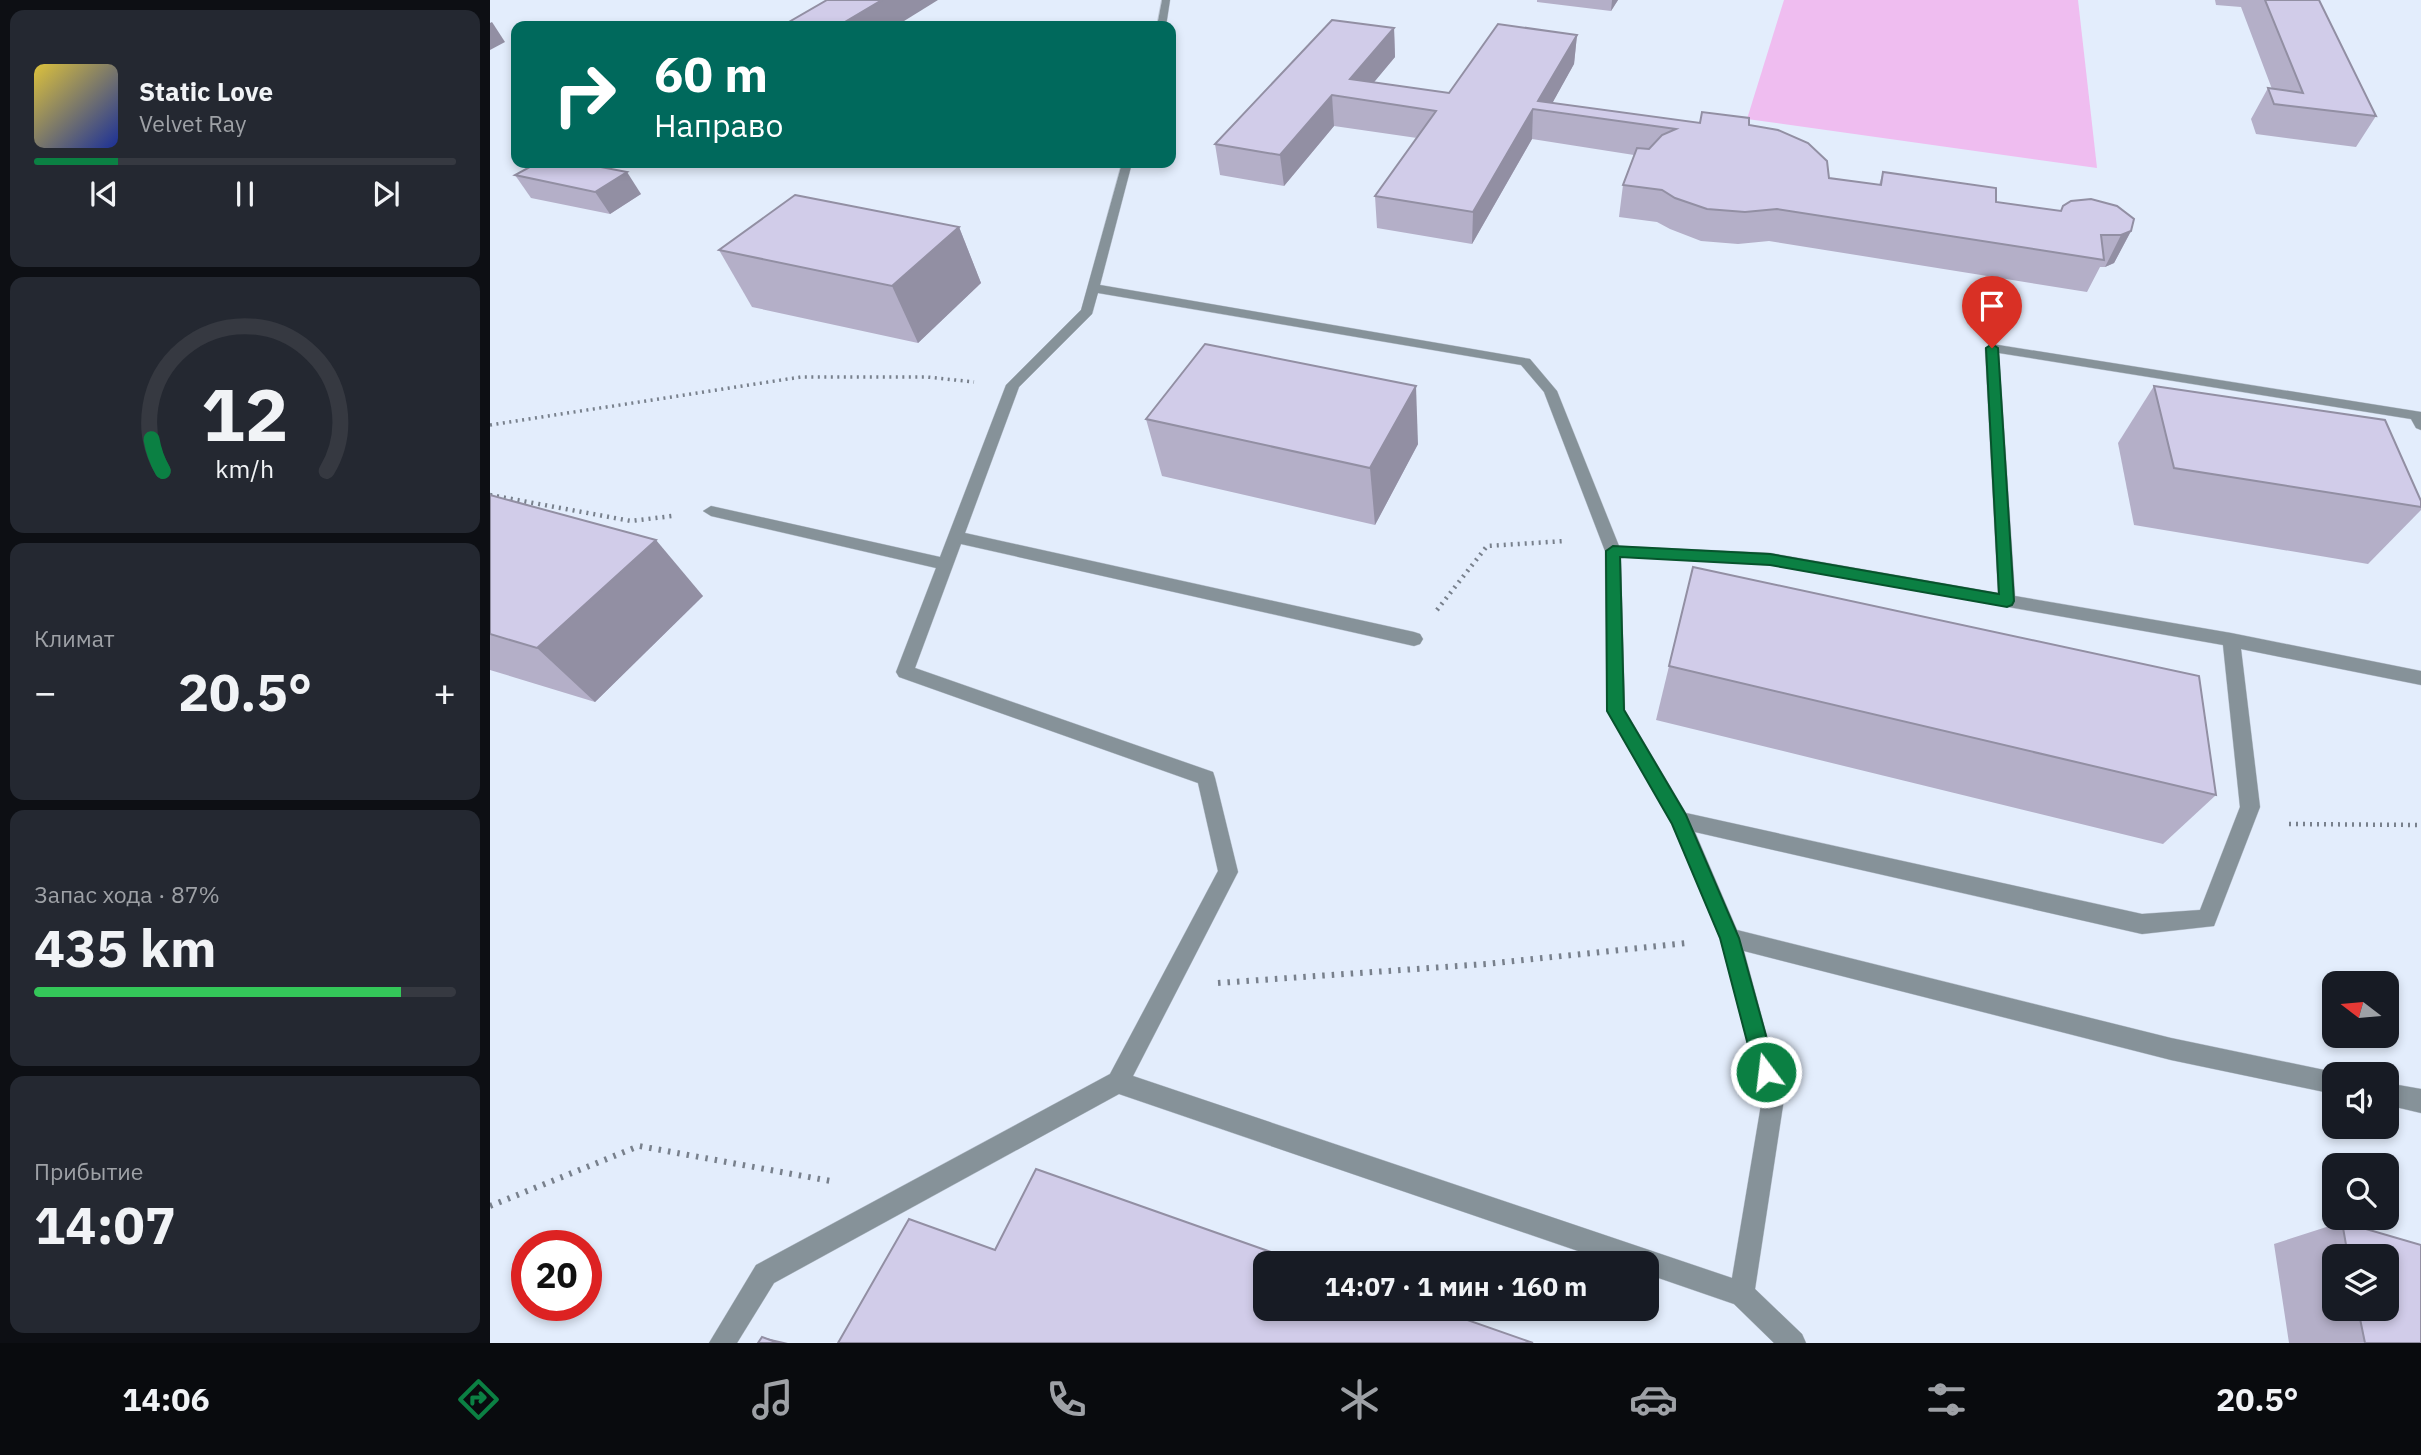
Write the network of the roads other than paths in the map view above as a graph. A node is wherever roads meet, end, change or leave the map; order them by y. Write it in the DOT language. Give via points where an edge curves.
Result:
graph roads {
  1 [pos="1166,0"];
  2 [pos="1162,21"];
  3 [pos="1126,168"];
  4 [pos="1094,288"];
  5 [pos="2421,425"];
  6 [pos="711,511"];
  7 [pos="956,537"];
  8 [pos="1610,545"];
  9 [pos="946,564"];
  10 [pos="2007,601"];
  11 [pos="1414,639"];
  12 [pos="2231,640"];
  13 [pos="2421,678"];
  14 [pos="1680,820"];
  15 [pos="1730,938"];
  16 [pos="2322,1080"];
  17 [pos="1118,1082"];
  18 [pos="2399,1096"];
  19 [pos="2421,1101"];
  20 [pos="1742,1294"];
  21 [pos="722,1343"];
  22 [pos="1793,1343"];
  1 -- 2 [label="lane"];
  3 -- 4 [label="lane"];
  4 -- 7 [label="lane" via="1087,311 1013,385"];
  4 -- 8 [label="lane" via="1525,362 1550,391"];
  5 -- 10 [label="lane" via="2417,415 1992,348"];
  6 -- 9 [label="lane"];
  7 -- 9 [label="lane"];
  7 -- 11 [label="lane"];
  8 -- 10 [label="lane" via="1770,559"];
  8 -- 14 [label="lane" via="1616,711"];
  9 -- 17 [label="lane" via="905,672 1206,778 1228,872"];
  10 -- 12 [label="lane"];
  12 -- 13 [label="lane"];
  12 -- 14 [label="lane" via="2249,807 2207,919 2142,924"];
  14 -- 15 [label="lane"];
  15 -- 16 [label="lane" via="2171,1049"];
  15 -- 20 [label="lane" via="1773,1099"];
  17 -- 20 [label="lane"];
  17 -- 21 [label="lane" via="765,1274"];
  18 -- 19 [label="lane"];
  20 -- 22 [label="lane"];
}
